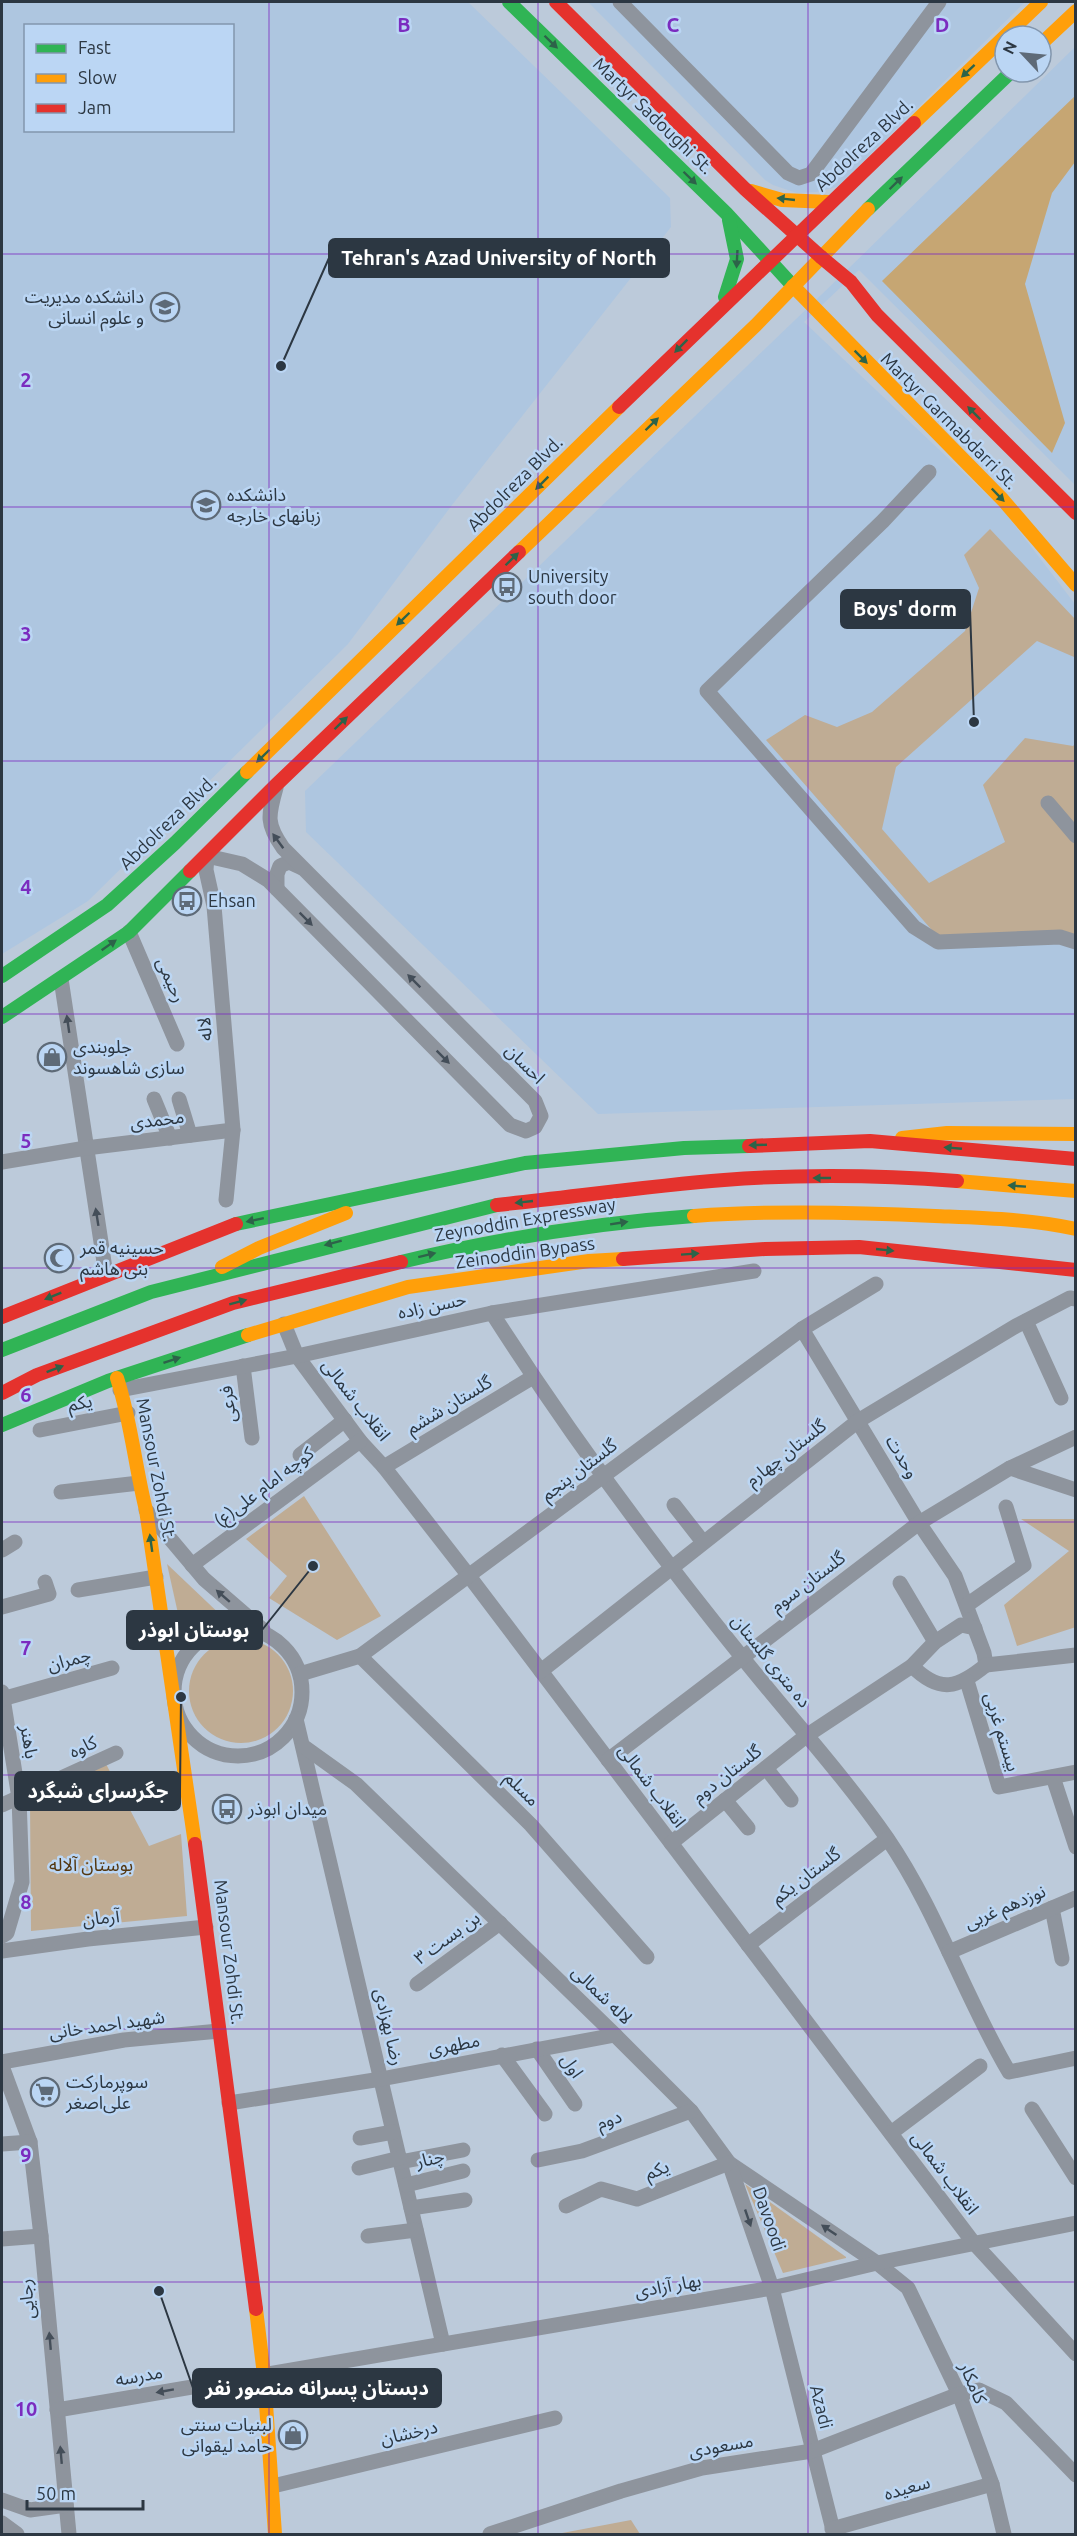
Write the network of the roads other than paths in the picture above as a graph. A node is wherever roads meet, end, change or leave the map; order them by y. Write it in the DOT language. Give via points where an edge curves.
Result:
graph roads {
  1 [pos="509,2"];
  2 [pos="556,2"];
  3 [pos="620,2"];
  4 [pos="939,2"];
  5 [pos="1041,2"];
  6 [pos="1076,11"];
  7 [pos="1053,33"];
  8 [pos="999,84"];
  9 [pos="745,189"];
  10 [pos="829,202"];
  11 [pos="726,213"];
  12 [pos="794,236"];
  13 [pos="821,257"];
  14 [pos="770,259"];
  15 [pos="793,286"];
  16 [pos="723,305"];
  17 [pos="929,472"];
  18 [pos="1076,513"];
  19 [pos="1076,585"];
  20 [pos="276,785"];
  21 [pos="1048,803"];
  22 [pos="1076,836"];
  23 [pos="207,856"];
  24 [pos="302,868"];
  25 [pos="277,889"];
  26 [pos="129,932"];
  27 [pos="1076,942"];
  28 [pos="2,976"];
  29 [pos="61,979"];
  30 [pos="2,1017"];
  31 [pos="177,1044"];
  32 [pos="154,1099"];
  33 [pos="179,1100"];
  34 [pos="233,1130"];
  35 [pos="1076,1134"];
  36 [pos="190,1135"];
  37 [pos="170,1138"];
  38 [pos="870,1141"];
  39 [pos="86,1148"];
  40 [pos="1076,1159"];
  41 [pos="2,1162"];
  42 [pos="456,1177"];
  43 [pos="1076,1191"];
  44 [pos="226,1200"];
  45 [pos="1076,1228"];
  46 [pos="1076,1270"];
  47 [pos="754,1271"];
  48 [pos="105,1275"];
  49 [pos="201,1278"];
  50 [pos="876,1284"];
  51 [pos="1076,1299"];
  52 [pos="492,1312"];
  53 [pos="2,1317"];
  54 [pos="1026,1320"];
  55 [pos="284,1324"];
  56 [pos="802,1329"];
  57 [pos="2,1350"];
  58 [pos="297,1356"];
  59 [pos="243,1366"];
  60 [pos="533,1377"];
  61 [pos="118,1384"];
  62 [pos="2,1393"];
  63 [pos="1061,1398"];
  64 [pos="128,1413"];
  65 [pos="345,1420"];
  66 [pos="858,1422"];
  67 [pos="2,1425"];
  68 [pos="40,1430"];
  69 [pos="1076,1437"];
  70 [pos="252,1438"];
  71 [pos="360,1440"];
  72 [pos="300,1455"];
  73 [pos="384,1467"];
  74 [pos="1010,1468"];
  75 [pos="604,1475"];
  76 [pos="139,1483"];
  77 [pos="1076,1490"];
  78 [pos="62,1492"];
  79 [pos="674,1505"];
  80 [pos="1006,1507"];
  81 [pos="146,1510"];
  82 [pos="919,1523"];
  83 [pos="15,1542"];
  84 [pos="703,1542"];
  85 [pos="2,1550"];
  86 [pos="192,1565"];
  87 [pos="671,1566"];
  88 [pos="469,1576"];
  89 [pos="156,1577"];
  90 [pos="45,1582"];
  91 [pos="900,1582"];
  92 [pos="78,1590"];
  93 [pos="967,1605"];
  94 [pos="2,1607"];
  95 [pos="975,1629"];
  96 [pos="268,1634"];
  97 [pos="935,1642"];
  98 [pos="1076,1654"];
  99 [pos="360,1656"];
  100 [pos="741,1657"];
  101 [pos="986,1665"];
  102 [pos="912,1666"];
  103 [pos="112,1668"];
  104 [pos="541,1671"];
  105 [pos="300,1674"];
  106 [pos="967,1681"];
  107 [pos="2,1696"];
  108 [pos="174,1705"];
  109 [pos="297,1719"];
  110 [pos="806,1736"];
  111 [pos="303,1746"];
  112 [pos="116,1753"];
  113 [pos="608,1760"];
  114 [pos="766,1768"];
  115 [pos="1076,1772"];
  116 [pos="1053,1777"];
  117 [pos="19,1798"];
  118 [pos="725,1800"];
  119 [pos="792,1800"];
  120 [pos="2,1805"];
  121 [pos="748,1828"];
  122 [pos="887,1839"];
  123 [pos="671,1843"];
  124 [pos="1076,1847"];
  125 [pos="1076,1898"];
  126 [pos="1052,1908"];
  127 [pos="500,1923"];
  128 [pos="206,1927"];
  129 [pos="2,1936"];
  130 [pos="748,1945"];
  131 [pos="2,1952"];
  132 [pos="949,1952"];
  133 [pos="647,1957"];
  134 [pos="1062,1959"];
  135 [pos="417,1984"];
  136 [pos="219,2031"];
  137 [pos="615,2035"];
  138 [pos="537,2049"];
  139 [pos="502,2055"];
  140 [pos="1076,2058"];
  141 [pos="2,2064"];
  142 [pos="980,2066"];
  143 [pos="381,2079"];
  144 [pos="229,2103"];
  145 [pos="575,2104"];
  146 [pos="1032,2109"];
  147 [pos="691,2111"];
  148 [pos="545,2114"];
  149 [pos="393,2132"];
  150 [pos="891,2133"];
  151 [pos="360,2138"];
  152 [pos="30,2142"];
  153 [pos="2,2144"];
  154 [pos="463,2150"];
  155 [pos="400,2160"];
  156 [pos="538,2160"];
  157 [pos="729,2163"];
  158 [pos="360,2168"];
  159 [pos="464,2171"];
  160 [pos="1076,2178"];
  161 [pos="406,2185"];
  162 [pos="465,2200"];
  163 [pos="566,2206"];
  164 [pos="411,2208"];
  165 [pos="1076,2223"];
  166 [pos="416,2230"];
  167 [pos="41,2236"];
  168 [pos="368,2236"];
  169 [pos="2,2239"];
  170 [pos="973,2242"];
  171 [pos="877,2263"];
  172 [pos="772,2288"];
  173 [pos="443,2344"];
  174 [pos="1076,2354"];
  175 [pos="264,2375"];
  176 [pos="959,2394"];
  177 [pos="57,2410"];
  178 [pos="555,2418"];
  179 [pos="812,2451"];
  180 [pos="1076,2475"];
  181 [pos="992,2484"];
  182 [pos="273,2486"];
  183 [pos="2,2500"];
  184 [pos="66,2505"];
  185 [pos="2,2523"];
  186 [pos="833,2532"];
  187 [pos="17,2535"];
  188 [pos="69,2535"];
  189 [pos="275,2535"];
  190 [pos="490,2535"];
  191 [pos="1004,2535"];
  1 -- 11 [label="main road, Martyr Sadoughi St., one-way"];
  2 -- 9 [label="main road, Martyr Sadoughi St."];
  3 -- 4 [label="street" via="788,173 799,178 811,174"];
  5 -- 10 [label="main road, Abdolreza Blvd., one-way"];
  6 -- 7 [label="main road"];
  13 -- 8 [label="main road, one-way"];
  10 -- 9 [label="main road, one-way" via="782,200"];
  9 -- 12 [label="main road, Martyr Sadoughi St."];
  10 -- 12 [label="main road, Abdolreza Blvd."];
  11 -- 14 [label="main road, Martyr Sadoughi St."];
  11 -- 16 [label="main road, one-way" via="738,247 738,267"];
  12 -- 13 [label="main road, Martyr Garmabdarri St."];
  12 -- 14 [label="main road, Abdolreza Blvd."];
  13 -- 15 [label="main road"];
  18 -- 13 [label="main road, Martyr Garmabdarri St., one-way" via="877,315 851,282"];
  14 -- 15 [label="main road, Martyr Garmabdarri St."];
  14 -- 16 [label="main road, Abdolreza Blvd."];
  15 -- 19 [label="main road, Martyr Garmabdarri St., one-way" via="1003,500"];
  20 -- 15 [label="main road, one-way"];
  16 -- 28 [label="main road, Abdolreza Blvd., one-way" via="175,843 107,905"];
  17 -- 27 [label="street" via="707,692 914,927 938,942 1060,937"];
  20 -- 23 [label="main road"];
  24 -- 20 [label="street, احسان, one-way" via="271,831"];
  21 -- 22 [label="street"];
  23 -- 25 [label="street, احسان" via="242,864"];
  23 -- 26 [label="main road"];
  23 -- 34 [label="street, لاله"];
  24 -- 25 [label="street" via="290,862 280,866"];
  25 -- 24 [label="street, احسان, one-way" via="510,1125 526,1131 535,1127 541,1116 535,1101"];
  29 -- 26 [label="main road, one-way"];
  26 -- 31 [label="street, رحیمی"];
  29 -- 30 [label="main road"];
  39 -- 29 [label="street, one-way"];
  32 -- 37 [label="street"];
  33 -- 36 [label="street"];
  34 -- 36 [label="street, محمدی"];
  34 -- 44 [label="street, لاله"];
  35 -- 38 [label="main road" via="947,1133"];
  36 -- 37 [label="street, محمدی"];
  37 -- 39 [label="street, محمدی"];
  40 -- 38 [label="main road, one-way"];
  38 -- 42 [label="main road, one-way" via="684,1148 525,1163"];
  39 -- 41 [label="street, محمدی"];
  48 -- 39 [label="street, one-way"];
  42 -- 48 [label="main road, one-way" via="236,1224"];
  42 -- 49 [label="main road" via="327,1219"];
  43 -- 49 [label="main road, Zeynoddin Expressway, one-way" via="913,1178 724,1180 486,1206"];
  62 -- 45 [label="main road, Zeynoddin Expressway, one-way" via="37,1375 233,1303 488,1242 635,1220 764,1211 1018,1220"];
  55 -- 46 [label="main road, Zeinoddin Bypass, one-way" via="408,1287 589,1261 859,1247"];
  47 -- 52 [label="street, حسن زاده"];
  48 -- 53 [label="main road, one-way"];
  49 -- 57 [label="main road, Zeynoddin Expressway" via="151,1292"];
  50 -- 56 [label="street, گلستان پنجم"];
  51 -- 54 [label="street, گلستان چهارم" via="1070,1298"];
  52 -- 58 [label="street, حسن زاده"];
  52 -- 60 [label="street, ده متری گلستان"];
  54 -- 63 [label="street"];
  54 -- 66 [label="street, گلستان چهارم"];
  55 -- 58 [label="street, انقلاب شمالی"];
  61 -- 55 [label="main road, Zeinoddin Bypass, one-way"];
  56 -- 66 [label="street, وحدت"];
  56 -- 75 [label="street, گلستان پنجم"];
  58 -- 59 [label="street, حسن زاده"];
  58 -- 65 [label="street, انقلاب شمالی"];
  59 -- 61 [label="street, حسن زاده"];
  59 -- 70 [label="street, فرعی"];
  60 -- 73 [label="street, گلستان ششم"];
  60 -- 75 [label="street, ده متری گلستان"];
  61 -- 64 [label="main road, Mansour Zohdi St."];
  61 -- 67 [label="main road, Zeinoddin Bypass"];
  64 -- 68 [label="street, یکم"];
  64 -- 76 [label="main road, Mansour Zohdi St."];
  65 -- 71 [label="street, انقلاب شمالی"];
  65 -- 72 [label="street"];
  66 -- 82 [label="street, وحدت"];
  66 -- 84 [label="street, گلستان چهارم"];
  69 -- 74 [label="street, گلستان سوم"];
  71 -- 73 [label="street, انقلاب شمالی"];
  71 -- 86 [label="street, کوچه امام علی(ع)"];
  73 -- 88 [label="street, انقلاب شمالی"];
  74 -- 77 [label="street"];
  74 -- 82 [label="street, گلستان سوم"];
  75 -- 87 [label="street, ده متری گلستان"];
  75 -- 88 [label="street, گلستان پنجم"];
  76 -- 78 [label="street"];
  76 -- 81 [label="main road, Mansour Zohdi St."];
  79 -- 84 [label="street"];
  80 -- 93 [label="street" via="1024,1564"];
  81 -- 86 [label="street"];
  89 -- 81 [label="main road, Mansour Zohdi St., one-way"];
  82 -- 93 [label="street, وحدت" via="955,1576"];
  82 -- 100 [label="street, گلستان سوم"];
  83 -- 85 [label="street"];
  84 -- 87 [label="street, گلستان چهارم"];
  96 -- 86 [label="street, one-way"];
  87 -- 100 [label="street, ده متری گلستان"];
  87 -- 104 [label="street, گلستان چهارم"];
  88 -- 99 [label="street, گلستان پنجم"];
  88 -- 104 [label="street, انقلاب شمالی"];
  89 -- 92 [label="street"];
  89 -- 108 [label="main road, Mansour Zohdi St."];
  90 -- 94 [label="street" via="49,1594"];
  91 -- 97 [label="street"];
  93 -- 95 [label="street, وحدت"];
  95 -- 97 [label="street, گلستان دوم" via="961,1625"];
  95 -- 101 [label="street, وحدت"];
  96 -- 105 [label="street" via="287,1651"];
  96 -- 108 [label="street" via="236,1627 204,1636 191,1646 182,1662"];
  97 -- 102 [label="street, گلستان دوم"];
  98 -- 101 [label="street"];
  99 -- 105 [label="street, گلستان پنجم"];
  99 -- 133 [label="street, مسلم" via="531,1826"];
  100 -- 110 [label="street, ده متری گلستان"];
  100 -- 113 [label="street, گلستان سوم"];
  101 -- 106 [label="street"];
  102 -- 106 [label="street" via="941,1685"];
  102 -- 110 [label="street, گلستان دوم"];
  103 -- 107 [label="street, چمران"];
  104 -- 113 [label="street, انقلاب شمالی"];
  105 -- 109 [label="street" via="302,1696"];
  106 -- 116 [label="street, بیستم غربی" via="999,1787"];
  107 -- 117 [label="street, باهنر"];
  108 -- 109 [label="street" via="194,1739 207,1750 224,1756 258,1754 274,1746"];
  108 -- 128 [label="main road, Mansour Zohdi St."];
  109 -- 111 [label="street, رضا بهزادی"];
  110 -- 114 [label="street, گلستان دوم"];
  110 -- 122 [label="street, ده متری گلستان"];
  111 -- 127 [label="street, لاله شمالی" via="356,1784"];
  111 -- 143 [label="street, رضا بهزادی"];
  112 -- 117 [label="street, کاوه"];
  113 -- 123 [label="street, انقلاب شمالی"];
  114 -- 118 [label="street, گلستان دوم"];
  114 -- 119 [label="street"];
  115 -- 116 [label="street, بیستم غربی"];
  116 -- 124 [label="street"];
  117 -- 120 [label="street, کاوه"];
  117 -- 129 [label="street, باهنر" via="22,1882 7,1933"];
  118 -- 121 [label="street"];
  118 -- 123 [label="street, گلستان دوم"];
  122 -- 130 [label="street, گلستان یکم"];
  122 -- 132 [label="street, ده متری گلستان"];
  123 -- 130 [label="street, انقلاب شمالی"];
  125 -- 126 [label="street, نوزدهم غربی"];
  126 -- 132 [label="street, نوزدهم غربی"];
  126 -- 134 [label="street"];
  127 -- 135 [label="street, بن بست ۳"];
  127 -- 137 [label="street, لاله شمالی"];
  128 -- 131 [label="street, آرمان"];
  128 -- 136 [label="main road, Mansour Zohdi St."];
  130 -- 150 [label="street, انقلاب شمالی"];
  132 -- 140 [label="street, ده متری گلستان" via="1009,2072"];
  136 -- 141 [label="street, شهید احمد خانی" via="124,2040"];
  136 -- 144 [label="main road, Mansour Zohdi St."];
  137 -- 138 [label="street, مطهری"];
  137 -- 147 [label="street, لاله شمالی"];
  138 -- 139 [label="street, مطهری"];
  138 -- 145 [label="street, اول"];
  139 -- 143 [label="street, مطهری"];
  139 -- 148 [label="street"];
  141 -- 152 [label="street, رجایی"];
  142 -- 150 [label="street"];
  143 -- 144 [label="street, مطهری"];
  143 -- 149 [label="street, رضا بهزادی"];
  144 -- 175 [label="main road, Mansour Zohdi St."];
  146 -- 160 [label="street"];
  147 -- 156 [label="street, دوم" via="582,2151"];
  147 -- 157 [label="street, لاله شمالی"];
  149 -- 151 [label="street"];
  149 -- 155 [label="street, رضا بهزادی"];
  150 -- 170 [label="street, انقلاب شمالی"];
  152 -- 153 [label="street"];
  152 -- 167 [label="street, رجایی"];
  154 -- 155 [label="street"];
  155 -- 158 [label="street"];
  155 -- 161 [label="street, رضا بهزادی"];
  157 -- 163 [label="street, یکم" via="637,2199 601,2189"];
  171 -- 157 [label="street, لاله شمالی, one-way"];
  157 -- 172 [label="street, Davoodi, one-way"];
  159 -- 161 [label="street, چنار"];
  161 -- 164 [label="street, رضا بهزادی"];
  162 -- 164 [label="street"];
  164 -- 166 [label="street, رضا بهزادی"];
  165 -- 170 [label="street, بهار آزادی"];
  166 -- 168 [label="street"];
  166 -- 173 [label="street, رضا بهزادی"];
  167 -- 169 [label="street"];
  177 -- 167 [label="street, رجایی, one-way"];
  170 -- 171 [label="street, بهار آزادی"];
  170 -- 174 [label="street, انقلاب شمالی"];
  171 -- 172 [label="street, بهار آزادی"];
  171 -- 176 [label="street, کامکار" via="908,2288"];
  172 -- 173 [label="street, بهار آزادی"];
  172 -- 179 [label="street, Azadi"];
  173 -- 175 [label="street, بهار آزادی"];
  175 -- 177 [label="street, مدرسه, one-way"];
  175 -- 182 [label="main road, Mansour Zohdi St."];
  176 -- 179 [label="street, مسعودی"];
  176 -- 180 [label="street" via="979,2391 1006,2403"];
  176 -- 181 [label="street, کامکار"];
  184 -- 177 [label="street, رجایی, one-way"];
  178 -- 182 [label="street, درخشان"];
  179 -- 186 [label="street, Azadi"];
  179 -- 190 [label="street, مسعودی" via="702,2468"];
  181 -- 186 [label="street, سعیده"];
  181 -- 191 [label="street, کامکار"];
  182 -- 189 [label="main road, Mansour Zohdi St."];
  183 -- 184 [label="street" via="30,2510"];
  184 -- 188 [label="street, رجایی"];
  185 -- 187 [label="street"];
}
